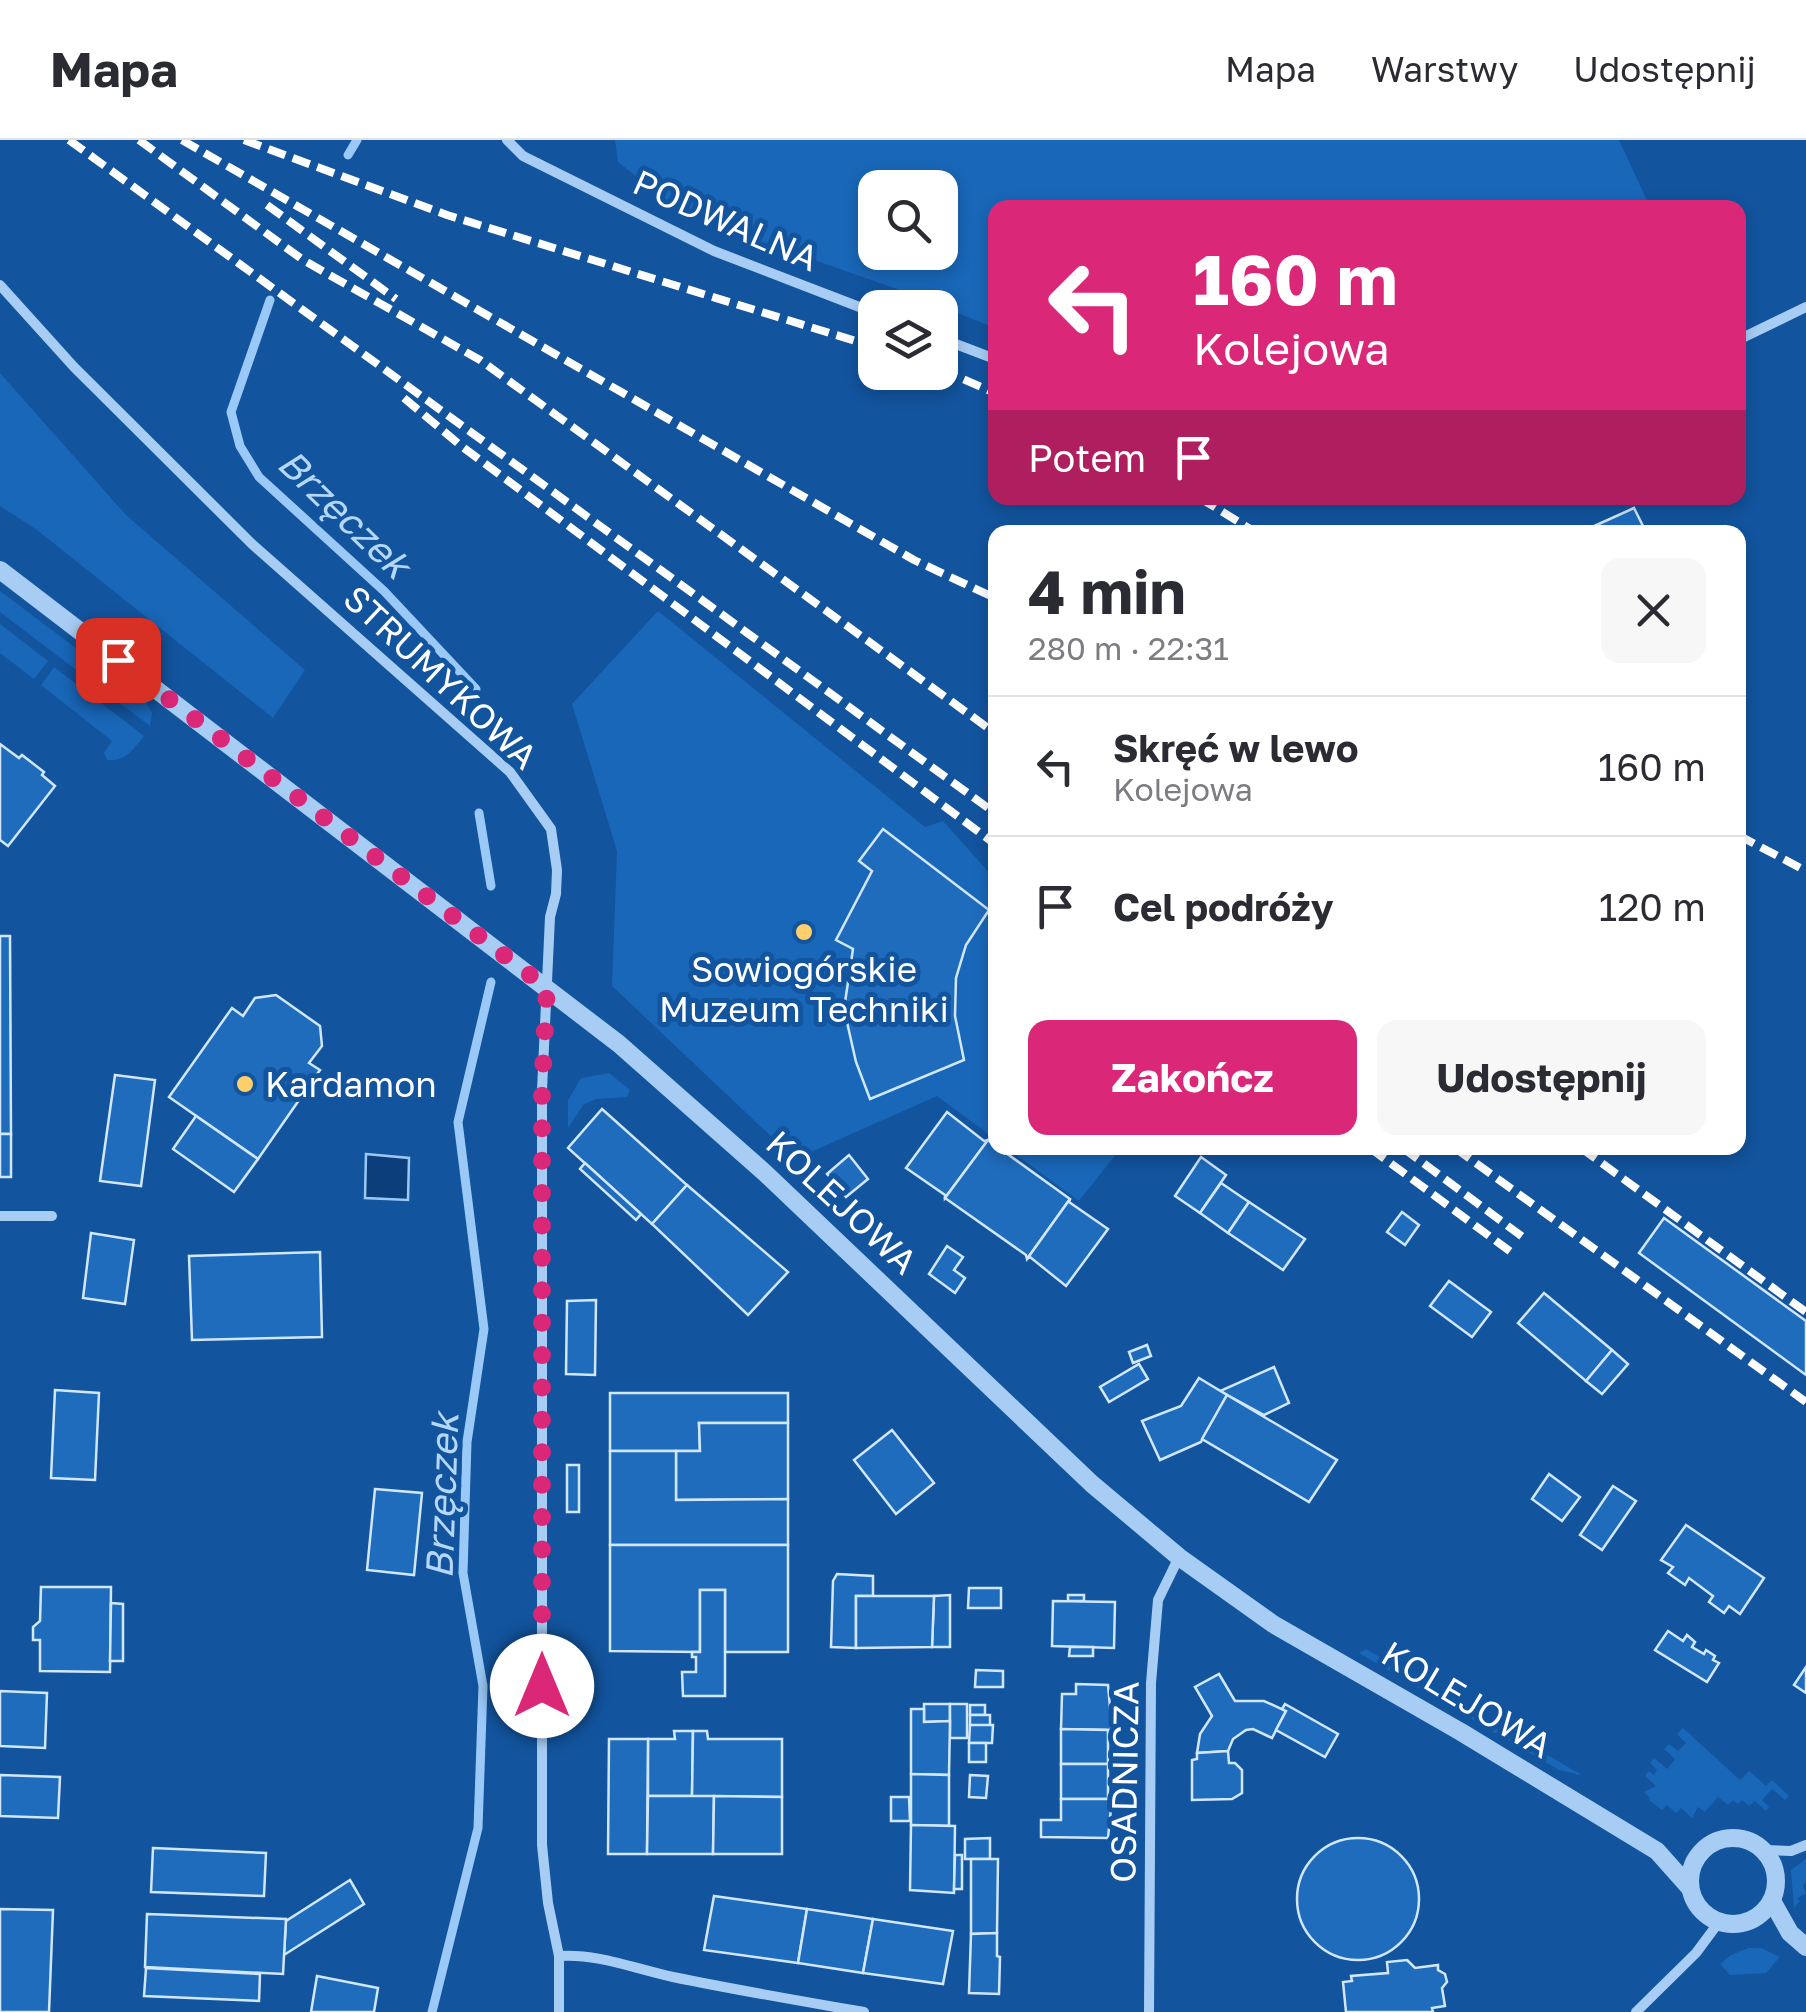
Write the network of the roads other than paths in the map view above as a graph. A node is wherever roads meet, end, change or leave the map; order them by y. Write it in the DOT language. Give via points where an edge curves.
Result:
graph roads {
  1 [pos="506,140"];
  2 [pos="0,286"];
  3 [pos="858,306"];
  4 [pos="1806,307"];
  5 [pos="1746,336"];
  6 [pos="958,345"];
  7 [pos="988,356"];
  8 [pos="0,570"];
  9 [pos="547,988"];
  10 [pos="0,1216"];
  11 [pos="52,1216"];
  12 [pos="1179,1558"];
  13 [pos="1806,1846"];
  14 [pos="1764,1850"];
  15 [pos="1657,1851"];
  16 [pos="1694,1860"];
  17 [pos="1690,1887"];
  18 [pos="1772,1901"];
  19 [pos="1754,1919"];
  20 [pos="1718,1922"];
  21 [pos="1790,1933"];
  22 [pos="1806,1946"];
  23 [pos="559,1956"];
  24 [pos="559,2012"];
  25 [pos="864,2012"];
  26 [pos="1148,2012"];
  27 [pos="1636,2012"];
  1 -- 3 [label="street, PODWALNA" via="523,156 714,251"];
  2 -- 9 [label="street, STRUMYKOWA" via="239,532 522,787 551,829 556,853"];
  4 -- 5 [label="street"];
  6 -- 7 [label="street"];
  8 -- 9 [label="street, KOLEJOWA"];
  9 -- 12 [label="street, KOLEJOWA" via="765,1173 1092,1484"];
  9 -- 23 [label="street, STRUMYKOWA" via="542,1845"];
  10 -- 11 [label="street"];
  12 -- 15 [label="street, KOLEJOWA" via="1273,1624"];
  12 -- 26 [label="street, OSADNICZA" via="1158,1600 1151,1682"];
  13 -- 14 [label="street"];
  14 -- 16 [label="street" via="1726,1838"];
  14 -- 18 [label="street" via="1776,1874"];
  15 -- 16 [label="street, KOLEJOWA"];
  15 -- 17 [label="street, KOLEJOWA"];
  16 -- 17 [label="street"];
  17 -- 20 [label="street" via="1699,1909"];
  18 -- 19 [label="street"];
  18 -- 21 [label="street"];
  19 -- 20 [label="street"];
  19 -- 21 [label="street"];
  20 -- 27 [label="street"];
  21 -- 22 [label="street"];
  23 -- 24 [label="street, STRUMYKOWA"];
  23 -- 25 [label="street" via="584,1954 741,1992"];
}
